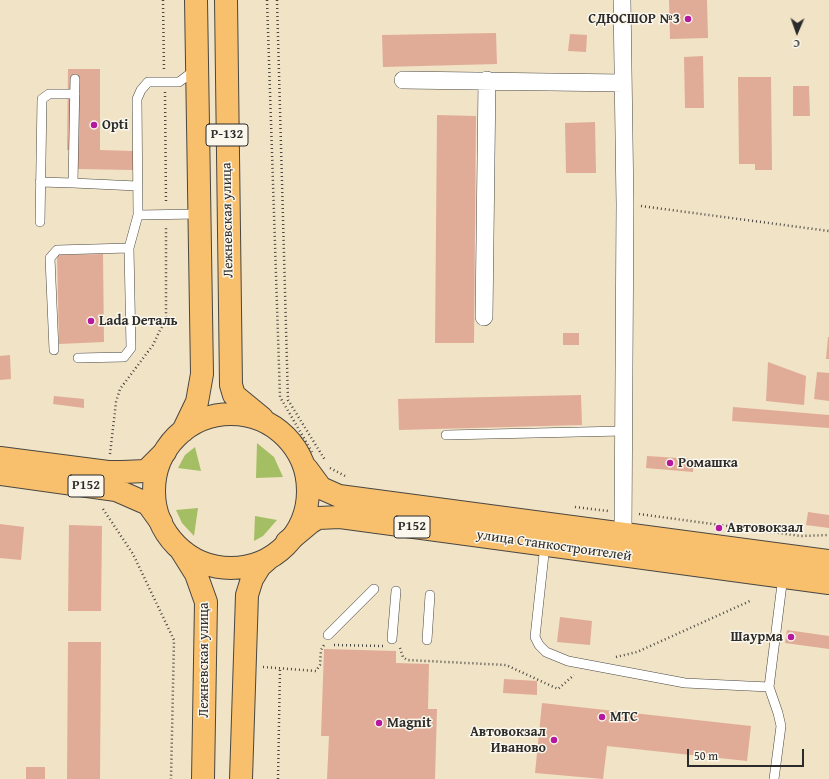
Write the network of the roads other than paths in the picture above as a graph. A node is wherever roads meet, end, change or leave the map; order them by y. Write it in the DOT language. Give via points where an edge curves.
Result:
graph roads {
  1 [pos="196,0"];
  2 [pos="226,0"];
  3 [pos="622,0"];
  4 [pos="197,68"];
  5 [pos="75,79"];
  6 [pos="403,80"];
  7 [pos="487,80"];
  8 [pos="623,83"];
  9 [pos="75,94"];
  10 [pos="40,182"];
  11 [pos="73,183"];
  12 [pos="138,186"];
  13 [pos="200,214"];
  14 [pos="138,215"];
  15 [pos="40,222"];
  16 [pos="129,248"];
  17 [pos="484,317"];
  18 [pos="54,350"];
  19 [pos="78,358"];
  20 [pos="268,422"];
  21 [pos="183,431"];
  22 [pos="623,431"];
  23 [pos="446,435"];
  24 [pos="165,452"];
  25 [pos="0,458"];
  26 [pos="311,463"];
  27 [pos="0,474"];
  28 [pos="161,522"];
  29 [pos="624,533"];
  30 [pos="546,534"];
  31 [pos="287,542"];
  32 [pos="179,547"];
  33 [pos="268,559"];
  34 [pos="829,561"];
  35 [pos="784,566"];
  36 [pos="829,583"];
  37 [pos="374,589"];
  38 [pos="396,591"];
  39 [pos="430,595"];
  40 [pos="328,640"];
  41 [pos="427,640"];
  42 [pos="390,642"];
  43 [pos="769,687"];
  44 [pos="203,779"];
  45 [pos="241,779"];
  46 [pos="774,779"];
  1 -- 4 [label="main road, Лежневская улица / Р-132"];
  2 -- 20 [label="main road, Лежневская улица / Р-132" via="230,385 234,395"];
  3 -- 8 [label="street"];
  4 -- 12 [label="lane" via="179,82 148,82 141,90 137,99"];
  4 -- 13 [label="main road, Лежневская улица / Р-132"];
  5 -- 9 [label="lane"];
  6 -- 7 [label="street"];
  7 -- 8 [label="street"];
  7 -- 17 [label="street"];
  8 -- 22 [label="street"];
  9 -- 10 [label="lane" via="49,94 42,99"];
  9 -- 11 [label="lane"];
  10 -- 11 [label="lane"];
  10 -- 15 [label="lane"];
  11 -- 12 [label="lane"];
  12 -- 14 [label="lane"];
  13 -- 14 [label="lane"];
  13 -- 21 [label="main road, Лежневская улица / Р-132" via="202,374 197,402"];
  14 -- 16 [label="lane"];
  16 -- 18 [label="lane" via="57,250 50,258"];
  16 -- 19 [label="lane" via="131,348 124,357"];
  20 -- 21 [label="main road" via="254,417 224,415 195,423"];
  20 -- 26 [label="main road, Лежневская улица"];
  21 -- 24 [label="main road"];
  22 -- 23 [label="lane"];
  22 -- 29 [label="street"];
  24 -- 25 [label="main road, Р152" via="146,471 122,472"];
  24 -- 28 [label="main road" via="158,470 155,490 157,512"];
  26 -- 30 [label="main road, улица Станкостроителей / Р152" via="317,485 332,494"];
  26 -- 31 [label="main road" via="304,513"];
  27 -- 28 [label="main road, Р152" via="116,490 148,504"];
  28 -- 32 [label="main road, Лежневская улица"];
  29 -- 30 [label="main road, улица Станкостроителей / Р152"];
  29 -- 35 [label="main road, улица Станкостроителей / Р152"];
  30 -- 31 [label="main road, улица Станкостроителей / Р152" via="331,516 311,522"];
  30 -- 35 [label="main road, улица Станкостроителей / Р152"];
  30 -- 43 [label="lane" via="535,637 542,649 550,655 568,661 685,683"];
  31 -- 33 [label="main road"];
  32 -- 33 [label="main road" via="203,562 222,566 240,567"];
  32 -- 44 [label="main road, Лежневская улица" via="196,574 206,602"];
  33 -- 45 [label="main road" via="252,579 247,595"];
  34 -- 35 [label="main road, улица Станкостроителей / Р152"];
  35 -- 36 [label="main road, улица Станкостроителей / Р152"];
  35 -- 43 [label="lane"];
  37 -- 40 [label="lane"];
  38 -- 42 [label="lane"];
  39 -- 41 [label="lane"];
  43 -- 46 [label="lane" via="781,726"];
}
